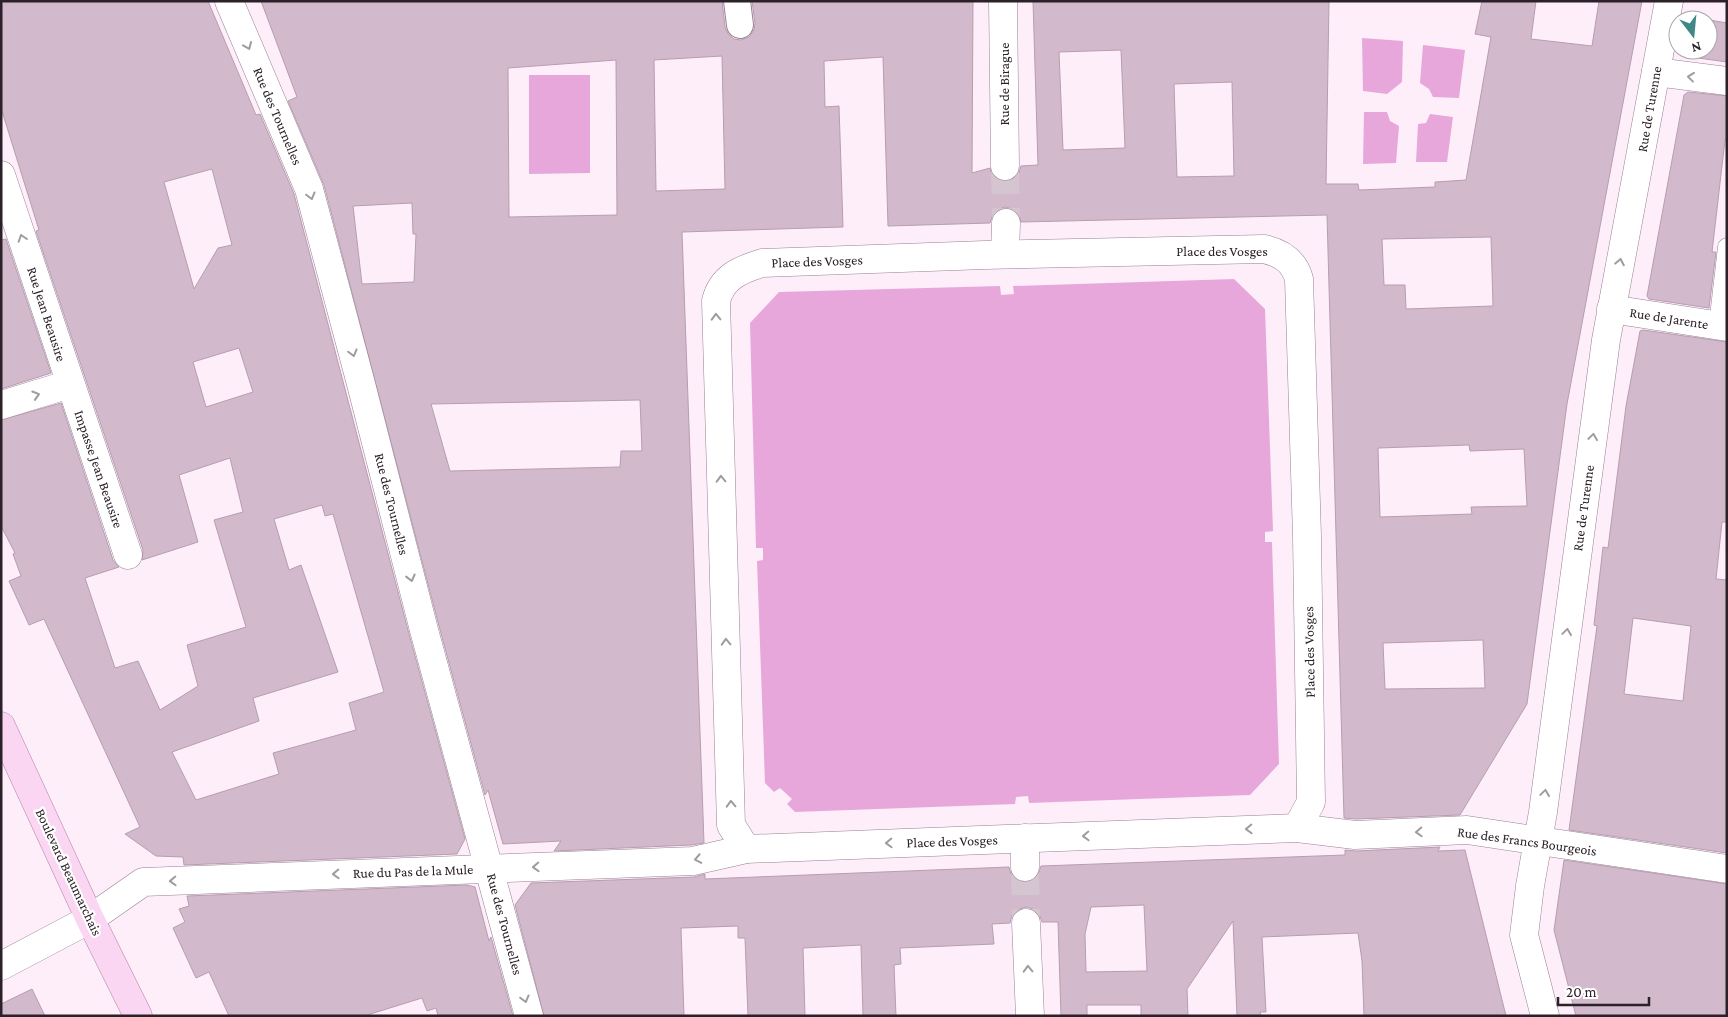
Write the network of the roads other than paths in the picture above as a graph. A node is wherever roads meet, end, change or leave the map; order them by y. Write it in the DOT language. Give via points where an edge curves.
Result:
graph roads {
  1 [pos="229,1"];
  2 [pos="1003,1"];
  3 [pos="1669,1"];
  4 [pos="1656,72"];
  5 [pos="1727,81"];
  6 [pos="1005,166"];
  7 [pos="1,175"];
  8 [pos="1006,223"];
  9 [pos="1727,247"];
  10 [pos="1005,254"];
  11 [pos="1611,309"];
  12 [pos="1722,326"];
  13 [pos="70,384"];
  14 [pos="1,405"];
  15 [pos="128,555"];
  16 [pos="1,726"];
  17 [pos="1297,828"];
  18 [pos="1025,838"];
  19 [pos="1538,842"];
  20 [pos="746,849"];
  21 [pos="1025,866"];
  22 [pos="489,868"];
  23 [pos="1727,869"];
  24 [pos="90,919"];
  25 [pos="1026,923"];
  26 [pos="1,966"];
  27 [pos="138,1016"];
  28 [pos="529,1016"];
  29 [pos="1030,1016"];
  30 [pos="1545,1016"];
  1 -- 22 [label="street, Rue des Tournelles, one-way" via="309,188"];
  2 -- 6 [label="street, Rue de Birague"];
  3 -- 4 [label="street, Rue de Turenne"];
  5 -- 4 [label="street, one-way"];
  11 -- 4 [label="street, Rue de Turenne, one-way"];
  13 -- 7 [label="street, Rue Jean Beausire, one-way"];
  8 -- 10 [label="street"];
  9 -- 12 [label="lane"];
  10 -- 17 [label="street, Place des Vosges" via="1264,249 1284,256 1297,270 1300,285 1311,802"];
  20 -- 10 [label="street, Place des Vosges, one-way" via="731,825 718,292 728,278 762,263"];
  11 -- 12 [label="street, Rue de Jarente"];
  19 -- 11 [label="street, Rue de Turenne, one-way"];
  14 -- 13 [label="street, one-way"];
  13 -- 15 [label="street, Impasse Jean Beausire"];
  16 -- 24 [label="main road, Boulevard Beaumarchais"];
  17 -- 18 [label="street, Place des Vosges, one-way"];
  19 -- 17 [label="street, Rue des Francs Bourgeois, one-way" via="1468,830 1355,835"];
  18 -- 20 [label="street, Place des Vosges, one-way"];
  18 -- 21 [label="street"];
  19 -- 23 [label="street, Rue des Francs Bourgeois"];
  19 -- 30 [label="street, Rue de Turenne" via="1524,935"];
  20 -- 22 [label="street, Rue du Pas de la Mule, one-way" via="692,861"];
  22 -- 24 [label="street, Rue du Pas de la Mule, one-way" via="143,882"];
  22 -- 28 [label="street, Rue des Tournelles, one-way"];
  24 -- 26 [label="street, Rue du Pas de la Mule"];
  24 -- 27 [label="main road, Boulevard Beaumarchais"];
  29 -- 25 [label="street, one-way"];
}
